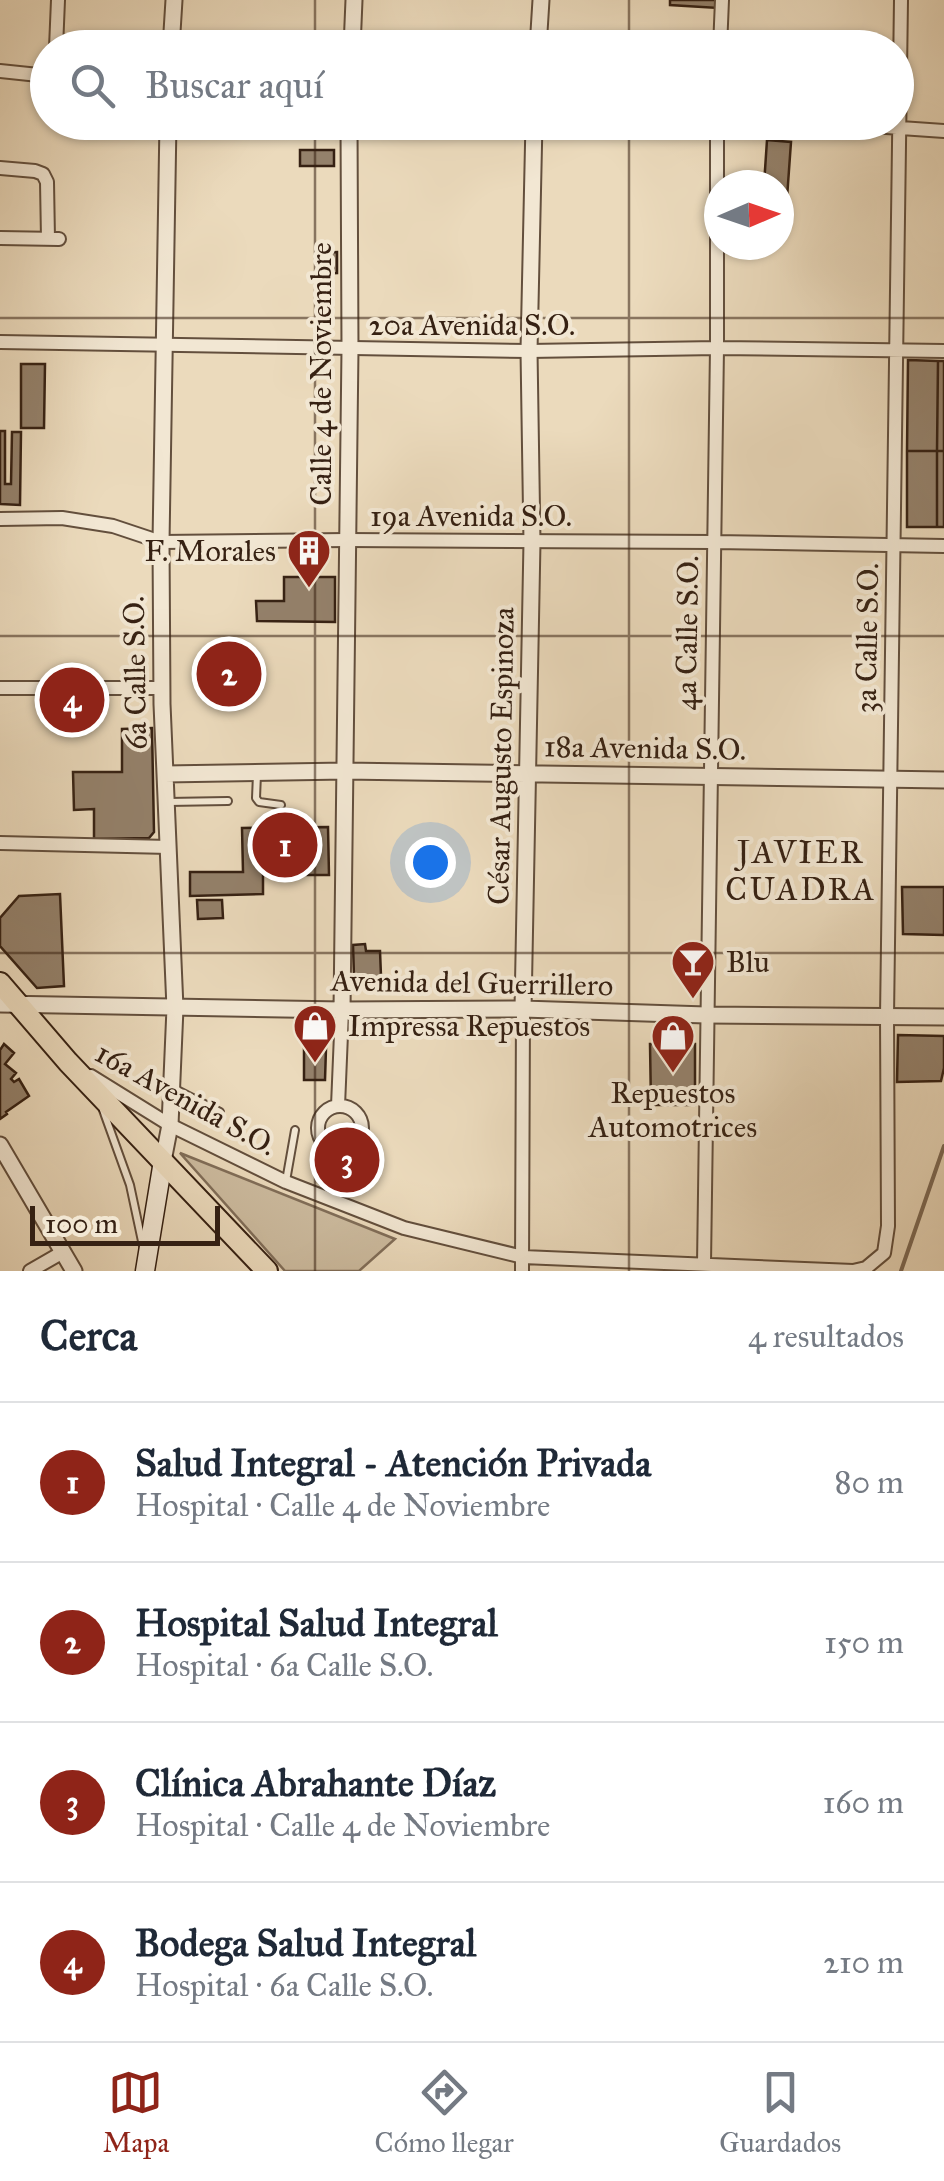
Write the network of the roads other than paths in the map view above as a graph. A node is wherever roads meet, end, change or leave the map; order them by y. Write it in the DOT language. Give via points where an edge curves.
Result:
graph roads {
  1 [pos="58,0"];
  2 [pos="174,0"];
  3 [pos="354,0"];
  4 [pos="541,0"];
  5 [pos="722,0"];
  6 [pos="901,0"];
  7 [pos="57,30"];
  8 [pos="172,30"];
  9 [pos="353,30"];
  10 [pos="539,30"];
  11 [pos="721,30"];
  12 [pos="901,30"];
  13 [pos="0,72"];
  14 [pos="30,74"];
  15 [pos="914,129"];
  16 [pos="944,131"];
  17 [pos="168,140"];
  18 [pos="349,140"];
  19 [pos="534,140"];
  20 [pos="717,140"];
  21 [pos="900,140"];
  22 [pos="0,168"];
  23 [pos="0,238"];
  24 [pos="0,342"];
  25 [pos="164,345"];
  26 [pos="717,348"];
  27 [pos="350,349"];
  28 [pos="529,351"];
  29 [pos="897,351"];
  30 [pos="944,351"];
  31 [pos="0,519"];
  32 [pos="347,540"];
  33 [pos="160,542"];
  34 [pos="532,542"];
  35 [pos="714,542"];
  36 [pos="893,546"];
  37 [pos="944,546"];
  38 [pos="0,688"];
  39 [pos="162,688"];
  40 [pos="345,771"];
  41 [pos="256,772"];
  42 [pos="165,774"];
  43 [pos="528,774"];
  44 [pos="710,776"];
  45 [pos="890,778"];
  46 [pos="944,780"];
  47 [pos="228,801"];
  48 [pos="167,802"];
  49 [pos="280,805"];
  50 [pos="0,843"];
  51 [pos="169,847"];
  52 [pos="0,984"];
  53 [pos="9,1004"];
  54 [pos="175,1008"];
  55 [pos="523,1009"];
  56 [pos="342,1010"];
  57 [pos="706,1015"];
  58 [pos="888,1016"];
  59 [pos="944,1017"];
  60 [pos="68,1062"];
  61 [pos="172,1088"];
  62 [pos="95,1090"];
  63 [pos="338,1106"];
  64 [pos="220,1112"];
  65 [pos="170,1125"];
  66 [pos="295,1130"];
  67 [pos="0,1145"];
  68 [pos="163,1162"];
  69 [pos="286,1182"];
  70 [pos="63,1252"];
  71 [pos="522,1264"];
  72 [pos="704,1268"];
  73 [pos="866,1268"];
  74 [pos="145,1270"];
  75 [pos="30,1271"];
  76 [pos="74,1271"];
  77 [pos="267,1271"];
  1 -- 7 [label="street"];
  2 -- 8 [label="street"];
  3 -- 9 [label="street"];
  4 -- 10 [label="street"];
  5 -- 11 [label="street"];
  6 -- 12 [label="street, 3a Calle S.O."];
  13 -- 14 [label="street"];
  15 -- 16 [label="street"];
  17 -- 25 [label="street, 6a Calle S.O."];
  18 -- 27 [label="street, Calle 4 de Noviembre"];
  19 -- 28 [label="street, César Augusto Espinoza"];
  20 -- 26 [label="street, 4a Calle S.O."];
  21 -- 29 [label="street, 3a Calle S.O."];
  22 -- 23 [label="street" via="43,174 54,239"];
  24 -- 25 [label="street, 20a Avenida S.O."];
  25 -- 27 [label="street, 20a Avenida S.O."];
  25 -- 33 [label="street, 6a Calle S.O."];
  26 -- 28 [label="street, 20a Avenida S.O."];
  26 -- 29 [label="street, 20a Avenida S.O."];
  26 -- 35 [label="street, 4a Calle S.O."];
  27 -- 28 [label="street, 20a Avenida S.O."];
  27 -- 32 [label="street, Calle 4 de Noviembre"];
  28 -- 34 [label="street, César Augusto Espinoza"];
  29 -- 30 [label="street, 20a Avenida S.O."];
  29 -- 36 [label="street, 3a Calle S.O."];
  31 -- 33 [label="street, 19a Avenida S.O." via="62,518"];
  32 -- 33 [label="street, 19a Avenida S.O."];
  32 -- 34 [label="street, 19a Avenida S.O."];
  32 -- 40 [label="street, Calle 4 de Noviembre"];
  33 -- 39 [label="street, 6a Calle S.O."];
  34 -- 35 [label="street, 19a Avenida S.O."];
  34 -- 43 [label="street, César Augusto Espinoza"];
  35 -- 36 [label="street, 19a Avenida S.O."];
  35 -- 44 [label="street, 4a Calle S.O."];
  36 -- 37 [label="street, 19a Avenida S.O."];
  36 -- 45 [label="street, 3a Calle S.O."];
  38 -- 39 [label="street"];
  39 -- 42 [label="street, 6a Calle S.O."];
  40 -- 41 [label="street, 18a Avenida S.O."];
  40 -- 43 [label="street, 18a Avenida S.O."];
  40 -- 56 [label="street, Calle 4 de Noviembre"];
  41 -- 42 [label="street, 18a Avenida S.O."];
  41 -- 49 [label="lane" via="256,798"];
  42 -- 48 [label="street, 6a Calle S.O."];
  43 -- 44 [label="street, 18a Avenida S.O."];
  43 -- 55 [label="street, César Augusto Espinoza"];
  44 -- 45 [label="street, 18a Avenida S.O."];
  44 -- 57 [label="street, 4a Calle S.O."];
  45 -- 46 [label="street, 18a Avenida S.O."];
  45 -- 58 [label="street, 3a Calle S.O."];
  47 -- 48 [label="lane"];
  48 -- 51 [label="street, 6a Calle S.O."];
  50 -- 51 [label="street"];
  51 -- 54 [label="street, 6a Calle S.O."];
  52 -- 53 [label="highway"];
  53 -- 54 [label="street, Avenida del Guerrillero"];
  53 -- 60 [label="highway"];
  54 -- 56 [label="street, Avenida del Guerrillero"];
  54 -- 61 [label="street, 6a Calle S.O."];
  55 -- 56 [label="street, Avenida del Guerrillero"];
  55 -- 57 [label="street, Avenida del Guerrillero"];
  55 -- 71 [label="street, César Augusto Espinoza"];
  56 -- 63 [label="street, Calle 4 de Noviembre"];
  57 -- 58 [label="street, Avenida del Guerrillero"];
  57 -- 72 [label="street, 4a Calle S.O."];
  58 -- 59 [label="street, Avenida del Guerrillero"];
  58 -- 73 [label="street, 3a Calle S.O." via="887,1243"];
  60 -- 62 [label="highway"];
  60 -- 65 [label="street, 16a Avenida S.O."];
  61 -- 64 [label="lane"];
  61 -- 65 [label="street, 6a Calle S.O."];
  62 -- 68 [label="highway"];
  62 -- 74 [label="lane" via="130,1185"];
  65 -- 68 [label="street, 6a Calle S.O."];
  65 -- 69 [label="street, 16a Avenida S.O."];
  66 -- 69 [label="lane"];
  67 -- 70 [label="street"];
  68 -- 74 [label="main road"];
  68 -- 77 [label="highway"];
  69 -- 71 [label="street, 16a Avenida S.O."];
  70 -- 75 [label="street"];
  70 -- 76 [label="street"];
  71 -- 72 [label="street, 16a Avenida S.O."];
  72 -- 73 [label="street, 16a Avenida S.O."];
}
